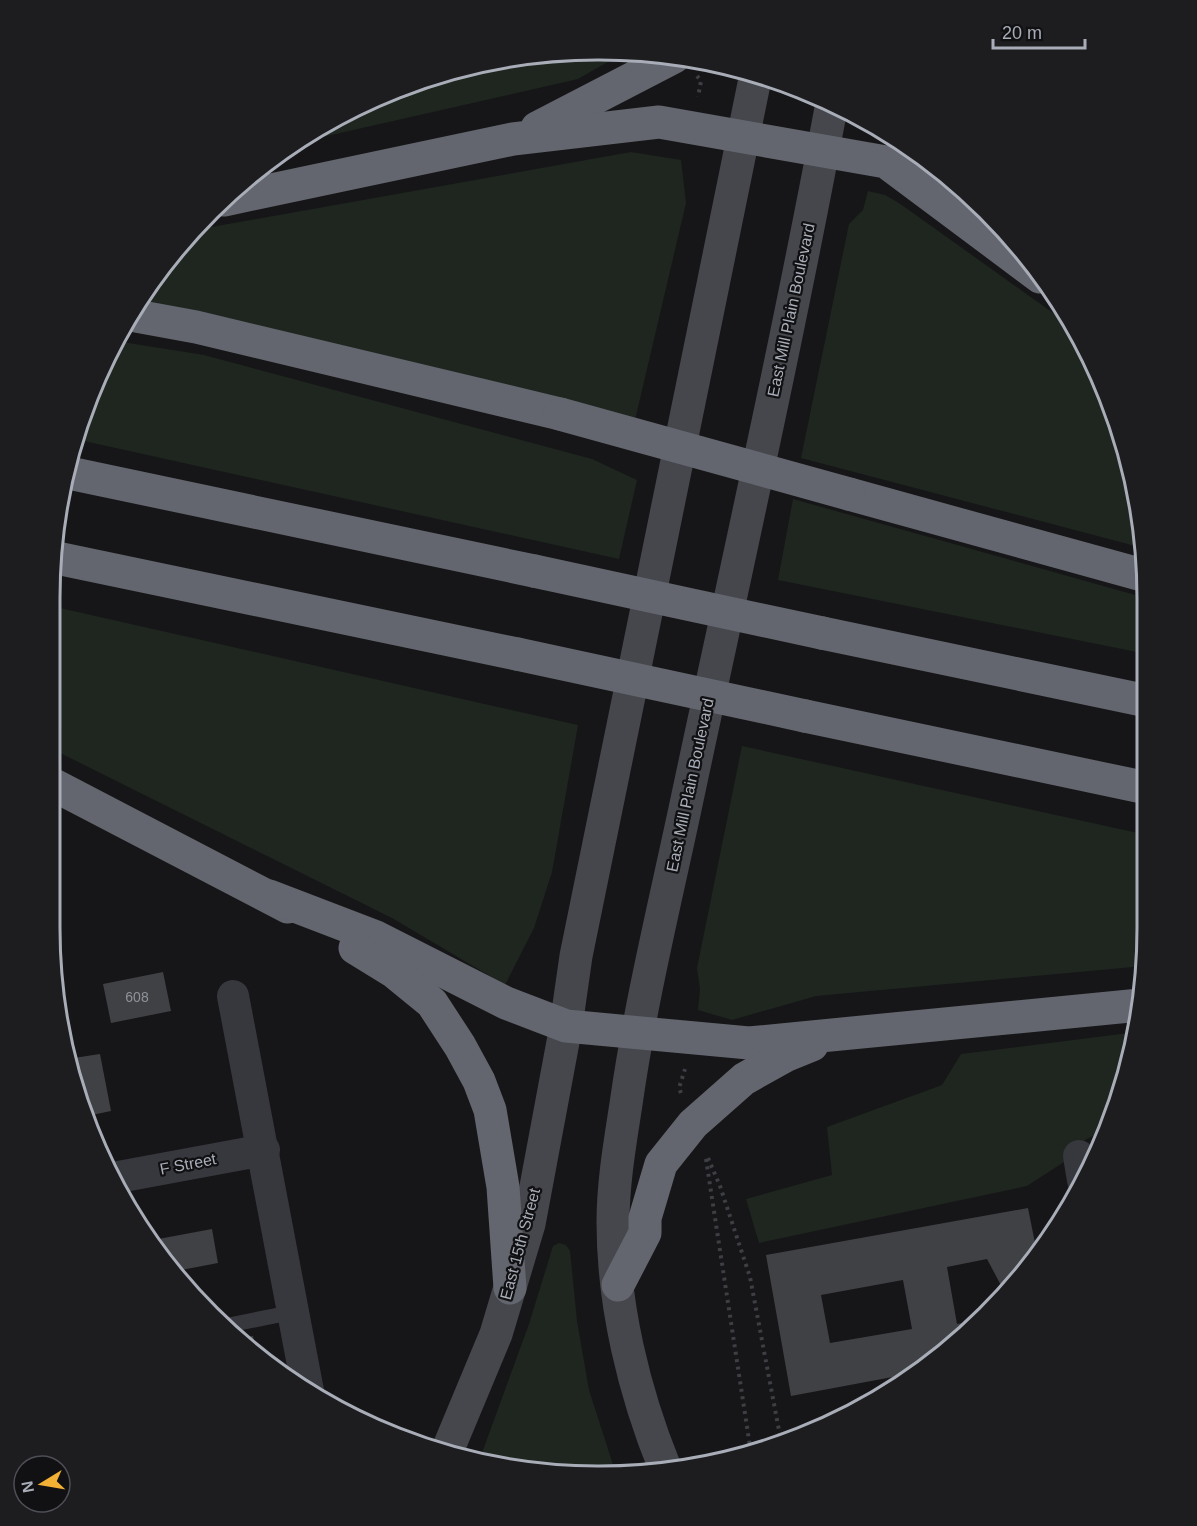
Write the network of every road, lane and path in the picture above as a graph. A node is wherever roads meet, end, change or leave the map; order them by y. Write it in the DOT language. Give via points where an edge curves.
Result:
graph roads {
  1 [pos="675,66"];
  2 [pos="687,68"];
  3 [pos="754,83"];
  4 [pos="697,101"];
  5 [pos="830,113"];
  6 [pos="744,137"];
  7 [pos="513,139"];
  8 [pos="823,150"];
  9 [pos="240,197"];
  10 [pos="1017,259"];
  11 [pos="140,317"];
  12 [pos="74,474"];
  13 [pos="61,559"];
  14 [pos="1136,573"];
  15 [pos="1137,699"];
  16 [pos="1137,786"];
  17 [pos="60,788"];
  18 [pos="269,896"];
  19 [pos="233,996"];
  20 [pos="1131,1006"];
  21 [pos="566,1026"];
  22 [pos="636,1032"];
  23 [pos="840,1034"];
  24 [pos="264,1150"];
  25 [pos="121,1176"];
  26 [pos="618,1286"];
  27 [pos="510,1288"];
  28 [pos="294,1312"];
  29 [pos="235,1324"];
  30 [pos="306,1379"];
  31 [pos="780,1434"];
  32 [pos="750,1444"];
  33 [pos="450,1445"];
  34 [pos="662,1462"];
  1 -- 7 [label="highway"];
  2 -- 4 [label="path" via="701,81"];
  3 -- 6 [label="main road"];
  5 -- 8 [label="main road, East Mill Plain Boulevard"];
  6 -- 7 [label="highway" via="659,122"];
  6 -- 8 [label="highway"];
  6 -- 21 [label="main road" via="576,956"];
  7 -- 9 [label="highway"];
  8 -- 10 [label="highway" via="886,162"];
  8 -- 22 [label="main road, East Mill Plain Boulevard"];
  11 -- 14 [label="highway, bridge" via="560,414"];
  12 -- 15 [label="highway, bridge"];
  13 -- 16 [label="highway, bridge"];
  17 -- 18 [label="highway"];
  18 -- 21 [label="highway" via="376,937 506,1003"];
  18 -- 27 [label="highway" via="394,972 432,1004 460,1046 490,1110 503,1187"];
  19 -- 24 [label="street"];
  20 -- 23 [label="highway"];
  21 -- 22 [label="highway"];
  21 -- 27 [label="main road, East 15th Street" via="529,1224"];
  22 -- 23 [label="highway" via="748,1043"];
  22 -- 26 [label="main road, East Mill Plain Boulevard" via="616,1168 613,1223"];
  23 -- 26 [label="highway" via="785,1056 744,1079 693,1124 662,1164 645,1218 645,1233"];
  24 -- 25 [label="street, F Street"];
  24 -- 28 [label="street"];
  26 -- 34 [label="main road, East Mill Plain Boulevard" via="631,1363 648,1427"];
  27 -- 33 [label="main road, East 15th Street" via="496,1334"];
  28 -- 29 [label="lane"];
  28 -- 30 [label="street"];
  31 -- 32 [label="path" via="750,1277 706,1152"];
}
